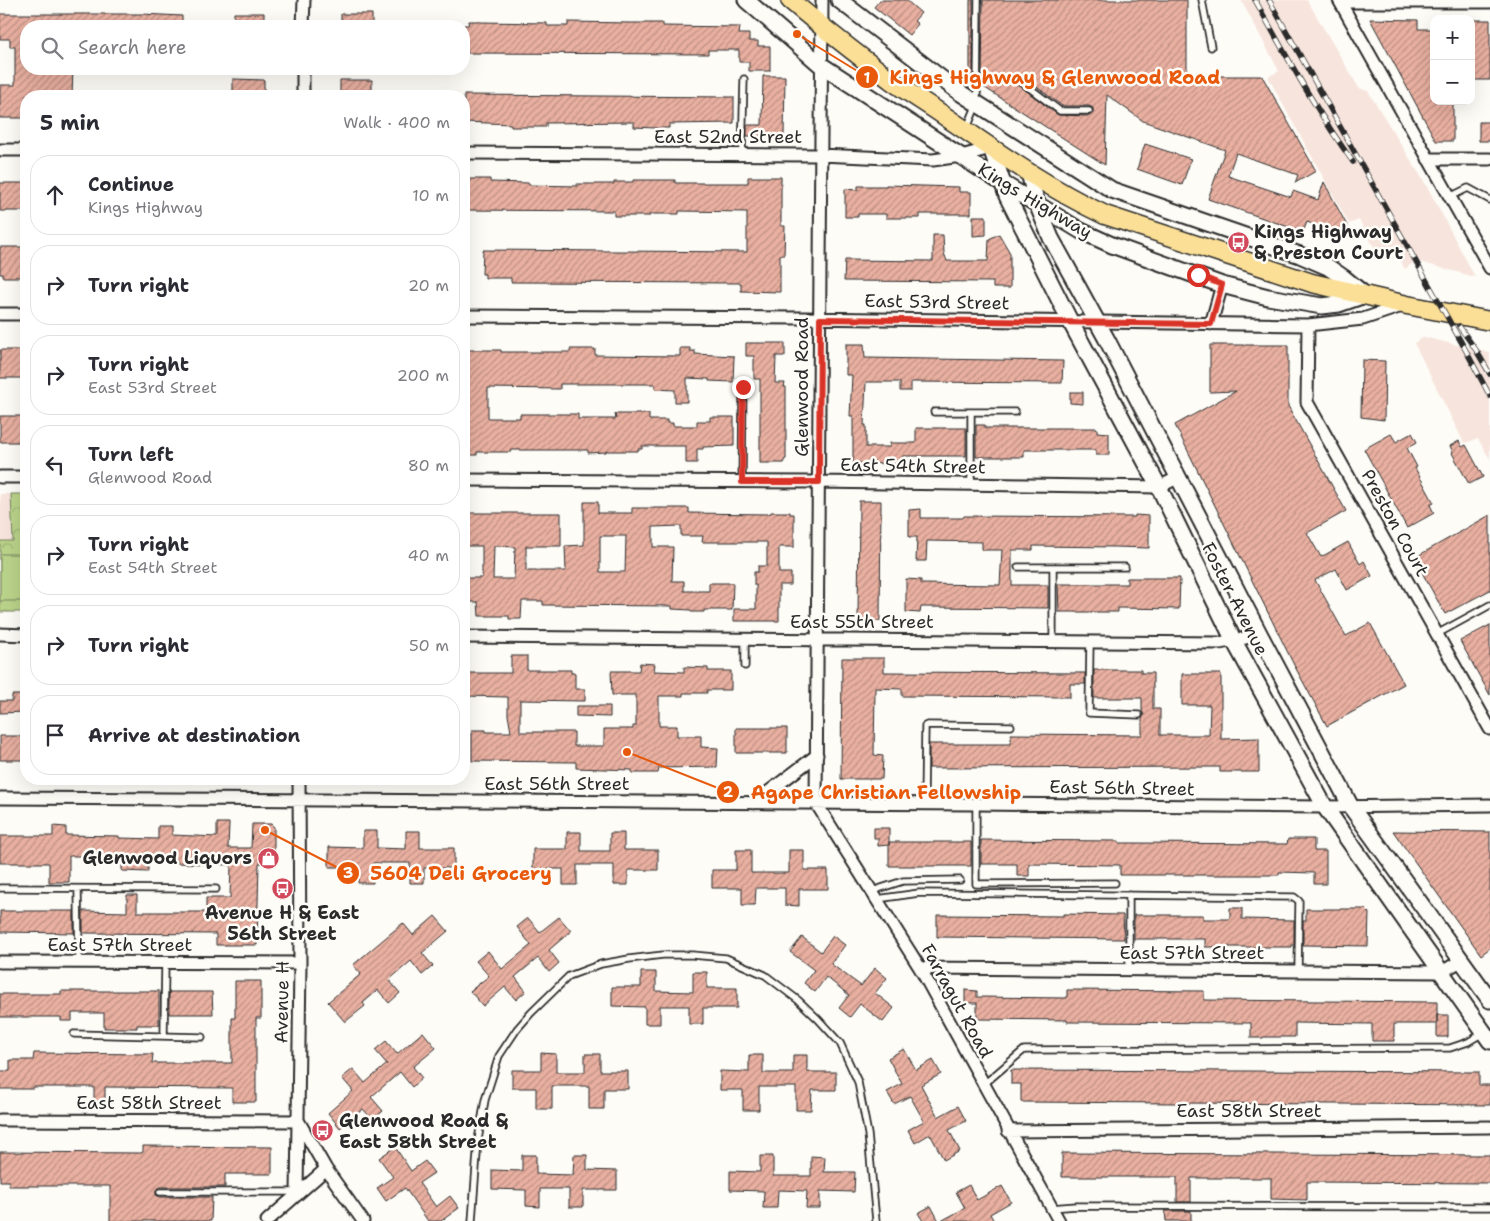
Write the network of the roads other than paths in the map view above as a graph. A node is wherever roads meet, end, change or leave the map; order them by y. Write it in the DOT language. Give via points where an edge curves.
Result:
graph roads {
  1 [pos="304,0"];
  2 [pos="746,0"];
  3 [pos="790,0"];
  4 [pos="822,0"];
  5 [pos="839,0"];
  6 [pos="978,0"];
  7 [pos="1202,0"];
  8 [pos="1340,1"];
  9 [pos="1490,2"];
  10 [pos="304,20"];
  11 [pos="822,27"];
  12 [pos="1211,47"];
  13 [pos="821,65"];
  14 [pos="303,75"];
  15 [pos="744,79"];
  16 [pos="1019,80"];
  17 [pos="303,90"];
  18 [pos="977,104"];
  19 [pos="1089,111"];
  20 [pos="966,131"];
  21 [pos="991,148"];
  22 [pos="0,150"];
  23 [pos="20,150"];
  24 [pos="470,153"];
  25 [pos="742,155"];
  26 [pos="820,155"];
  27 [pos="961,156"];
  28 [pos="1428,159"];
  29 [pos="1490,159"];
  30 [pos="1029,173"];
  31 [pos="1002,183"];
  32 [pos="1450,197"];
  33 [pos="1490,200"];
  34 [pos="1037,204"];
  35 [pos="1490,268"];
  36 [pos="1222,285"];
  37 [pos="1366,295"];
  38 [pos="1407,304"];
  39 [pos="0,314"];
  40 [pos="20,314"];
  41 [pos="470,316"];
  42 [pos="820,319"];
  43 [pos="1490,320"];
  44 [pos="1070,321"];
  45 [pos="1098,322"];
  46 [pos="1211,324"];
  47 [pos="1308,325"];
  48 [pos="743,387"];
  49 [pos="934,412"];
  50 [pos="971,412"];
  51 [pos="1015,412"];
  52 [pos="0,477"];
  53 [pos="20,477"];
  54 [pos="1179,477"];
  55 [pos="470,480"];
  56 [pos="742,482"];
  57 [pos="819,482"];
  58 [pos="971,484"];
  59 [pos="1159,487"];
  60 [pos="1053,566"];
  61 [pos="1018,567"];
  62 [pos="1125,567"];
  63 [pos="1490,605"];
  64 [pos="0,634"];
  65 [pos="20,634"];
  66 [pos="1437,634"];
  67 [pos="1260,635"];
  68 [pos="470,637"];
  69 [pos="745,639"];
  70 [pos="818,640"];
  71 [pos="1053,641"];
  72 [pos="1090,641"];
  73 [pos="1234,641"];
  74 [pos="745,666"];
  75 [pos="1139,715"];
  76 [pos="1011,726"];
  77 [pos="1490,729"];
  78 [pos="817,755"];
  79 [pos="300,785"];
  80 [pos="0,798"];
  81 [pos="300,800"];
  82 [pos="754,803"];
  83 [pos="816,803"];
  84 [pos="924,804"];
  85 [pos="976,804"];
  86 [pos="1490,805"];
  87 [pos="1352,807"];
  88 [pos="1326,808"];
  89 [pos="960,880"];
  90 [pos="1116,883"];
  91 [pos="0,888"];
  92 [pos="78,888"];
  93 [pos="216,889"];
  94 [pos="874,895"];
  95 [pos="1129,895"];
  96 [pos="1462,960"];
  97 [pos="0,962"];
  98 [pos="79,962"];
  99 [pos="164,962"];
  100 [pos="300,963"];
  101 [pos="920,968"];
  102 [pos="1129,970"];
  103 [pos="1298,971"];
  104 [pos="1442,972"];
  105 [pos="1490,1000"];
  106 [pos="74,1034"];
  107 [pos="164,1036"];
  108 [pos="202,1037"];
  109 [pos="1487,1037"];
  110 [pos="984,1085"];
  111 [pos="0,1120"];
  112 [pos="298,1121"];
  113 [pos="1490,1127"];
  114 [pos="1008,1131"];
  115 [pos="326,1169"];
  116 [pos="160,1192"];
  117 [pos="297,1193"];
  118 [pos="1490,1207"];
  119 [pos="1051,1208"];
  120 [pos="267,1221"];
  121 [pos="363,1221"];
  122 [pos="472,1221"];
  123 [pos="876,1221"];
  124 [pos="1059,1221"];
  1 -- 10 [label="street"];
  2 -- 13 [label="main road, Kings Highway"];
  3 -- 11 [label="main road, Kings Highway"];
  4 -- 11 [label="street, Glenwood Road"];
  5 -- 18 [label="main road, Kings Highway"];
  6 -- 18 [label="lane"];
  7 -- 12 [label="lane"];
  8 -- 9 [label="street"];
  8 -- 28 [label="street"];
  11 -- 13 [label="street, Glenwood Road"];
  11 -- 20 [label="main road, Kings Highway"];
  13 -- 26 [label="street, Glenwood Road"];
  13 -- 27 [label="main road, Kings Highway"];
  14 -- 17 [label="street"];
  15 -- 25 [label="lane"];
  16 -- 19 [label="lane" via="1060,111"];
  18 -- 20 [label="lane"];
  18 -- 37 [label="main road, Kings Highway" via="1112,190 1307,258 1328,267"];
  20 -- 21 [label="main road, Kings Highway"];
  21 -- 27 [label="street, East 52nd Street"];
  21 -- 30 [label="main road, Kings Highway"];
  21 -- 31 [label="main road, Foster Avenue"];
  22 -- 23 [label="street"];
  24 -- 25 [label="street, East 52nd Street"];
  25 -- 26 [label="street, East 52nd Street"];
  26 -- 27 [label="street, East 52nd Street" via="933,160"];
  26 -- 42 [label="street, Glenwood Road"];
  27 -- 31 [label="main road, Kings Highway"];
  28 -- 29 [label="street"];
  28 -- 32 [label="street"];
  30 -- 34 [label="main road, Foster Avenue"];
  30 -- 37 [label="main road, Kings Highway" via="1105,215 1312,283"];
  31 -- 34 [label="main road, Kings Highway"];
  31 -- 44 [label="main road, Foster Avenue"];
  32 -- 33 [label="lane" via="1468,188"];
  32 -- 35 [label="street"];
  34 -- 36 [label="main road, Kings Highway" via="1081,232"];
  34 -- 45 [label="main road, Foster Avenue" via="1051,238"];
  36 -- 37 [label="main road, Kings Highway" via="1322,306"];
  36 -- 46 [label="street"];
  37 -- 38 [label="main road, Kings Highway"];
  38 -- 43 [label="main road, Kings Highway"];
  38 -- 47 [label="street, East 53rd Street" via="1363,319"];
  39 -- 40 [label="street"];
  41 -- 42 [label="street, East 53rd Street"];
  42 -- 44 [label="street, East 53rd Street"];
  42 -- 57 [label="street, Glenwood Road"];
  44 -- 45 [label="street, East 53rd Street"];
  44 -- 59 [label="main road, Foster Avenue"];
  45 -- 46 [label="street, East 53rd Street"];
  45 -- 54 [label="main road, Foster Avenue"];
  46 -- 47 [label="street, East 53rd Street"];
  47 -- 66 [label="street, Preston Court" via="1307,402"];
  48 -- 56 [label="lane"];
  49 -- 50 [label="lane"];
  50 -- 51 [label="lane"];
  50 -- 58 [label="lane"];
  52 -- 53 [label="street"];
  54 -- 59 [label="street, East 54th Street"];
  54 -- 67 [label="main road, Foster Avenue"];
  55 -- 56 [label="street, East 54th Street"];
  56 -- 57 [label="street, East 54th Street"];
  57 -- 58 [label="street, East 54th Street"];
  57 -- 70 [label="street, Glenwood Road"];
  58 -- 59 [label="street, East 54th Street"];
  59 -- 73 [label="main road, Foster Avenue"];
  60 -- 61 [label="lane"];
  60 -- 62 [label="lane"];
  60 -- 71 [label="lane"];
  63 -- 66 [label="lane"];
  64 -- 65 [label="street"];
  66 -- 77 [label="street, Preston Court"];
  67 -- 73 [label="street, East 55th Street"];
  67 -- 87 [label="main road, Foster Avenue"];
  68 -- 69 [label="street, East 55th Street"];
  69 -- 70 [label="street, East 55th Street"];
  69 -- 74 [label="lane"];
  70 -- 71 [label="street, East 55th Street"];
  70 -- 78 [label="street, Glenwood Road"];
  71 -- 72 [label="street, East 55th Street"];
  72 -- 73 [label="street, East 55th Street"];
  72 -- 75 [label="lane" via="1089,713"];
  73 -- 88 [label="main road, Foster Avenue"];
  76 -- 84 [label="lane" via="925,726"];
  78 -- 82 [label="street"];
  78 -- 83 [label="street, Glenwood Road"];
  79 -- 81 [label="street, Avenue H"];
  80 -- 81 [label="street, East 56th Street"];
  81 -- 82 [label="street, East 56th Street"];
  81 -- 100 [label="street, Avenue H"];
  82 -- 83 [label="street, East 56th Street"];
  83 -- 84 [label="street, East 56th Street"];
  83 -- 94 [label="street, Farragut Road"];
  84 -- 85 [label="street, East 56th Street"];
  85 -- 88 [label="street, East 56th Street"];
  85 -- 90 [label="lane" via="976,884"];
  86 -- 87 [label="street, East 56th Street"];
  87 -- 88 [label="street, East 56th Street"];
  87 -- 96 [label="main road, Foster Avenue"];
  88 -- 104 [label="main road, Foster Avenue"];
  89 -- 94 [label="lane" via="904,881"];
  91 -- 92 [label="lane"];
  92 -- 93 [label="lane"];
  92 -- 98 [label="lane"];
  94 -- 95 [label="lane"];
  94 -- 101 [label="street, Farragut Road"];
  95 -- 102 [label="lane"];
  95 -- 103 [label="lane" via="1294,897 1299,901"];
  96 -- 104 [label="street"];
  96 -- 105 [label="main road, Foster Avenue"];
  97 -- 98 [label="street, East 57th Street"];
  98 -- 99 [label="street, East 57th Street"];
  99 -- 100 [label="street, East 57th Street"];
  99 -- 107 [label="lane"];
  100 -- 112 [label="street, Avenue H"];
  101 -- 102 [label="street, East 57th Street"];
  101 -- 110 [label="street, Farragut Road"];
  102 -- 103 [label="street, East 57th Street"];
  103 -- 104 [label="street, East 57th Street"];
  104 -- 109 [label="main road, Foster Avenue"];
  106 -- 107 [label="lane"];
  107 -- 108 [label="lane"];
  109 -- 110 [label="lane" via="1450,1048 1024,1050"];
  110 -- 114 [label="street, Farragut Road"];
  111 -- 112 [label="street, East 58th Street"];
  112 -- 115 [label="street"];
  112 -- 117 [label="street, Avenue H"];
  113 -- 114 [label="street, East 58th Street"];
  114 -- 119 [label="street, Farragut Road"];
  115 -- 117 [label="street"];
  115 -- 121 [label="street"];
  116 -- 117 [label="lane"];
  117 -- 120 [label="street"];
  118 -- 119 [label="lane"];
  119 -- 124 [label="street, Farragut Road"];
  122 -- 123 [label="lane" via="478,1140 485,1100 499,1056 517,1029 569,976 629,958 692,955 726,958 765,975 798,1000 840,1043 858,1082 868,1134"];
}
